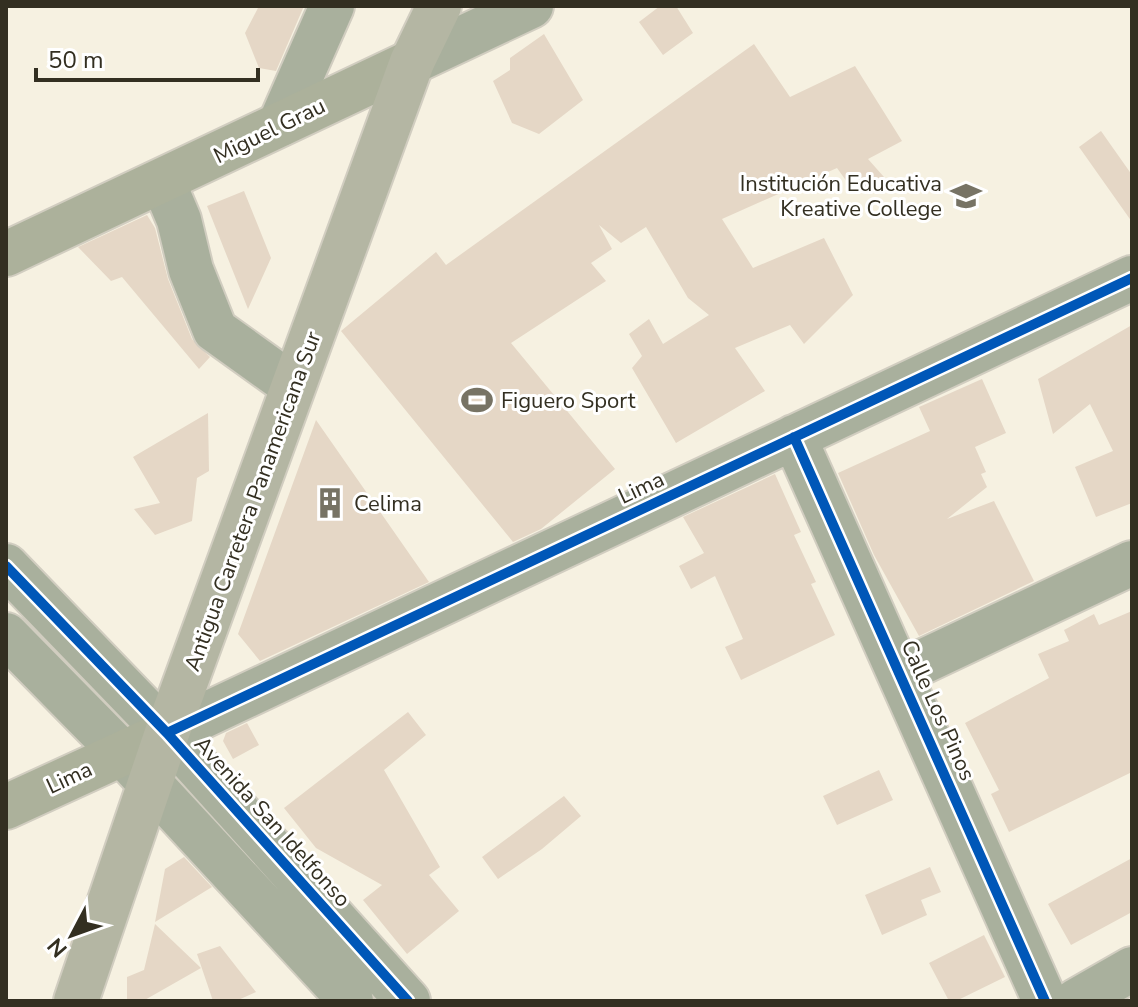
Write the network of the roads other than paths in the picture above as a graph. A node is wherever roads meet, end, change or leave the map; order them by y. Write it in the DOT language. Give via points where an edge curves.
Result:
graph roads {
  1 [pos="332,6"];
  2 [pos="439,6"];
  3 [pos="531,6"];
  4 [pos="412,62"];
  5 [pos="280,124"];
  6 [pos="163,182"];
  7 [pos="6,254"];
  8 [pos="1132,278"];
  9 [pos="293,386"];
  10 [pos="794,437"];
  11 [pos="1132,563"];
  12 [pos="6,566"];
  13 [pos="6,635"];
  14 [pos="901,672"];
  15 [pos="167,733"];
  16 [pos="121,752"];
  17 [pos="151,786"];
  18 [pos="6,807"];
  19 [pos="1132,969"];
  20 [pos="76,1001"];
  21 [pos="351,1001"];
  22 [pos="408,1001"];
  23 [pos="1045,1001"];
  24 [pos="1076,1001"];
  1 -- 5 [label="street"];
  2 -- 4 [label="highway, Antigua Carretera Panamericana Sur"];
  3 -- 4 [label="street, Miguel Grau"];
  4 -- 5 [label="main road, Miguel Grau"];
  4 -- 9 [label="highway, Antigua Carretera Panamericana Sur"];
  5 -- 6 [label="main road, Miguel Grau"];
  6 -- 7 [label="main road, Miguel Grau"];
  6 -- 9 [label="street" via="215,330"];
  8 -- 10 [label="street, Lima"];
  9 -- 15 [label="highway, Antigua Carretera Panamericana Sur"];
  10 -- 14 [label="street, Calle Los Pinos"];
  10 -- 15 [label="street, Lima"];
  11 -- 14 [label="street"];
  12 -- 15 [label="street, Avenida San Idelfonso"];
  13 -- 16 [label="street"];
  14 -- 23 [label="street, Calle Los Pinos"];
  15 -- 16 [label="main road, Lima"];
  15 -- 17 [label="highway, Antigua Carretera Panamericana Sur"];
  15 -- 22 [label="street, Avenida San Idelfonso"];
  16 -- 17 [label="street"];
  16 -- 18 [label="main road, Lima"];
  17 -- 20 [label="highway, Antigua Carretera Panamericana Sur"];
  17 -- 21 [label="street"];
  19 -- 24 [label="street"];
}
